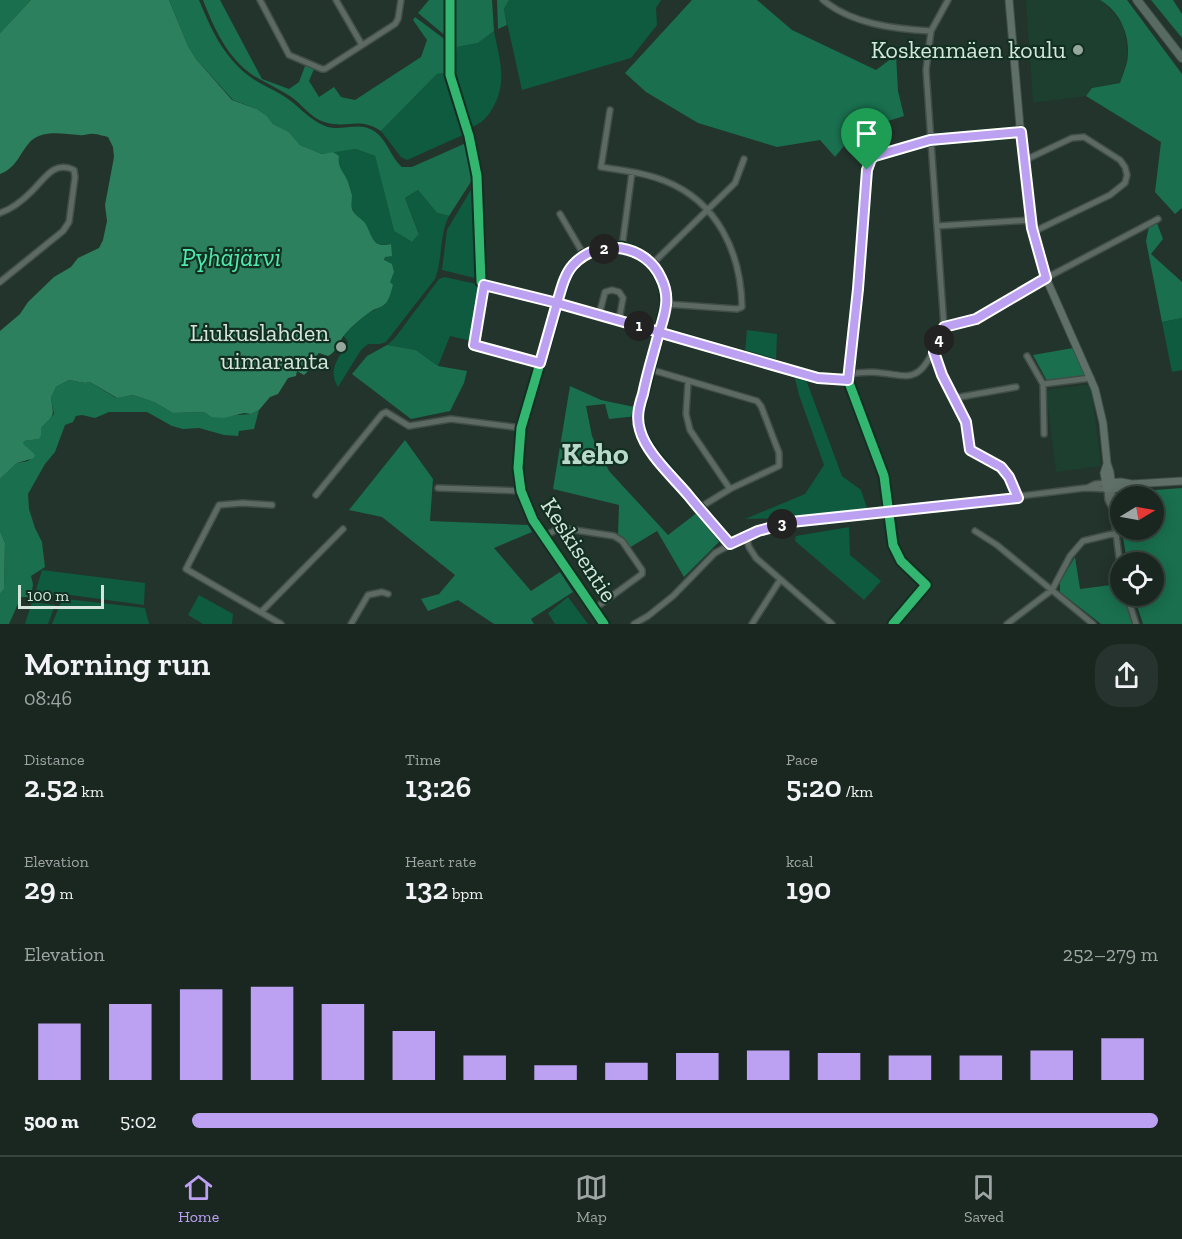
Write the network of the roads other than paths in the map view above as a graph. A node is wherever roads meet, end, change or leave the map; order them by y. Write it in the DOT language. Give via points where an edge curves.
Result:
graph roads {
  1 [pos="260,0"];
  2 [pos="336,0"];
  3 [pos="401,0"];
  4 [pos="823,0"];
  5 [pos="948,0"];
  6 [pos="1010,0"];
  7 [pos="1137,0"];
  8 [pos="931,31"];
  9 [pos="362,45"];
  10 [pos="1182,58"];
  11 [pos="610,110"];
  12 [pos="1021,132"];
  13 [pos="930,140"];
  14 [pos="744,159"];
  15 [pos="1023,161"];
  16 [pos="632,172"];
  17 [pos="708,210"];
  18 [pos="0,213"];
  19 [pos="560,214"];
  20 [pos="1158,219"];
  21 [pos="1031,220"];
  22 [pos="937,226"];
  23 [pos="1033,232"];
  24 [pos="622,248"];
  25 [pos="584,255"];
  26 [pos="652,264"];
  27 [pos="1046,278"];
  28 [pos="0,282"];
  29 [pos="557,303"];
  30 [pos="666,304"];
  31 [pos="619,320"];
  32 [pos="944,327"];
  33 [pos="659,332"];
  34 [pos="934,352"];
  35 [pos="1027,356"];
  36 [pos="540,363"];
  37 [pos="649,369"];
  38 [pos="848,377"];
  39 [pos="818,378"];
  40 [pos="1091,378"];
  41 [pos="688,382"];
  42 [pos="1043,384"];
  43 [pos="1016,387"];
  44 [pos="954,398"];
  45 [pos="521,429"];
  46 [pos="1044,434"];
  47 [pos="1182,481"];
  48 [pos="1109,486"];
  49 [pos="438,488"];
  50 [pos="730,489"];
  51 [pos="520,491"];
  52 [pos="1110,492"];
  53 [pos="316,495"];
  54 [pos="1018,498"];
  55 [pos="272,505"];
  56 [pos="699,508"];
  57 [pos="890,511"];
  58 [pos="343,529"];
  59 [pos="975,531"];
  60 [pos="1110,534"];
  61 [pos="746,536"];
  62 [pos="542,537"];
  63 [pos="730,544"];
  64 [pos="780,580"];
  65 [pos="1052,590"];
  66 [pos="388,594"];
  67 [pos="1130,606"];
  68 [pos="594,609"];
  69 [pos="261,612"];
  70 [pos="281,624"];
  71 [pos="351,624"];
  72 [pos="604,624"];
  73 [pos="634,624"];
  74 [pos="752,624"];
  75 [pos="832,624"];
  76 [pos="893,624"];
  77 [pos="1007,624"];
  78 [pos="1094,624"];
  79 [pos="1136,624"];
  1 -- 9 [label="street" via="289,55 322,69"];
  2 -- 9 [label="street"];
  3 -- 9 [label="street" via="395,24"];
  4 -- 8 [label="street" via="843,14 861,20"];
  5 -- 8 [label="street"];
  6 -- 12 [label="main road"];
  7 -- 10 [label="highway"];
  8 -- 13 [label="street" via="926,70"];
  11 -- 16 [label="street" via="601,167"];
  12 -- 13 [label="street"];
  12 -- 15 [label="main road"];
  13 -- 22 [label="street"];
  13 -- 38 [label="street" via="880,154 871,159 867,170"];
  14 -- 17 [label="street" via="735,183"];
  15 -- 21 [label="main road"];
  15 -- 23 [label="street" via="1072,138 1084,137 1120,160 1127,175 1125,183 1110,195"];
  16 -- 17 [label="street" via="674,185"];
  16 -- 24 [label="street"];
  17 -- 26 [label="street"];
  17 -- 30 [label="street" via="734,251 741,278 742,307"];
  18 -- 28 [label="street" via="14,207 56,168 74,170 69,222"];
  19 -- 25 [label="street"];
  20 -- 27 [label="street"];
  21 -- 22 [label="street"];
  21 -- 23 [label="main road"];
  22 -- 32 [label="street"];
  23 -- 27 [label="main road"];
  24 -- 25 [label="street"];
  24 -- 26 [label="street" via="638,253"];
  25 -- 29 [label="street, Keskisentie" via="567,275"];
  26 -- 30 [label="street" via="661,278"];
  27 -- 32 [label="street" via="976,319"];
  27 -- 40 [label="main road"];
  29 -- 36 [label="street, Keskisentie"];
  29 -- 36 [label="street" via="484,285 474,345"];
  30 -- 33 [label="street"];
  31 -- 31 [label="street" via="599,315 605,292 619,292 623,298"];
  31 -- 33 [label="street"];
  32 -- 34 [label="street"];
  33 -- 37 [label="street"];
  34 -- 38 [label="street" via="911,376 868,372"];
  34 -- 44 [label="street"];
  35 -- 42 [label="street"];
  36 -- 45 [label="street, Keskisentie"];
  37 -- 41 [label="street"];
  37 -- 56 [label="street" via="638,416 642,436"];
  38 -- 39 [label="street"];
  38 -- 57 [label="street" via="884,476"];
  40 -- 42 [label="street"];
  40 -- 48 [label="main road" via="1103,423"];
  41 -- 50 [label="street" via="686,414 690,430"];
  41 -- 50 [label="street" via="761,405 779,453 779,466"];
  42 -- 46 [label="street"];
  43 -- 44 [label="street"];
  44 -- 54 [label="street" via="966,422 970,450 1001,467"];
  45 -- 51 [label="street, Keskisentie" via="517,456"];
  45 -- 53 [label="street" via="451,419 409,426 386,412"];
  47 -- 48 [label="main road"];
  48 -- 52 [label="street"];
  48 -- 54 [label="street" via="1095,484"];
  49 -- 51 [label="street"];
  50 -- 56 [label="street"];
  51 -- 62 [label="street, Keskisentie"];
  54 -- 57 [label="street"];
  55 -- 69 [label="street" via="219,505 186,569"];
  56 -- 63 [label="street"];
  57 -- 61 [label="street" via="784,524"];
  57 -- 76 [label="street" via="896,551 926,585"];
  58 -- 69 [label="street"];
  59 -- 65 [label="street"];
  60 -- 65 [label="street" via="1083,541"];
  61 -- 63 [label="street"];
  61 -- 64 [label="street" via="756,558"];
  62 -- 68 [label="street, Keskisentie"];
  62 -- 68 [label="street" via="568,529 614,536 622,541 642,574"];
  63 -- 73 [label="street" via="705,561 673,596"];
  64 -- 74 [label="street"];
  64 -- 75 [label="street"];
  65 -- 77 [label="street"];
  65 -- 78 [label="street"];
  66 -- 71 [label="street" via="368,596"];
  67 -- 79 [label="street"];
  68 -- 72 [label="street, Keskisentie"];
  69 -- 70 [label="street"];
}
